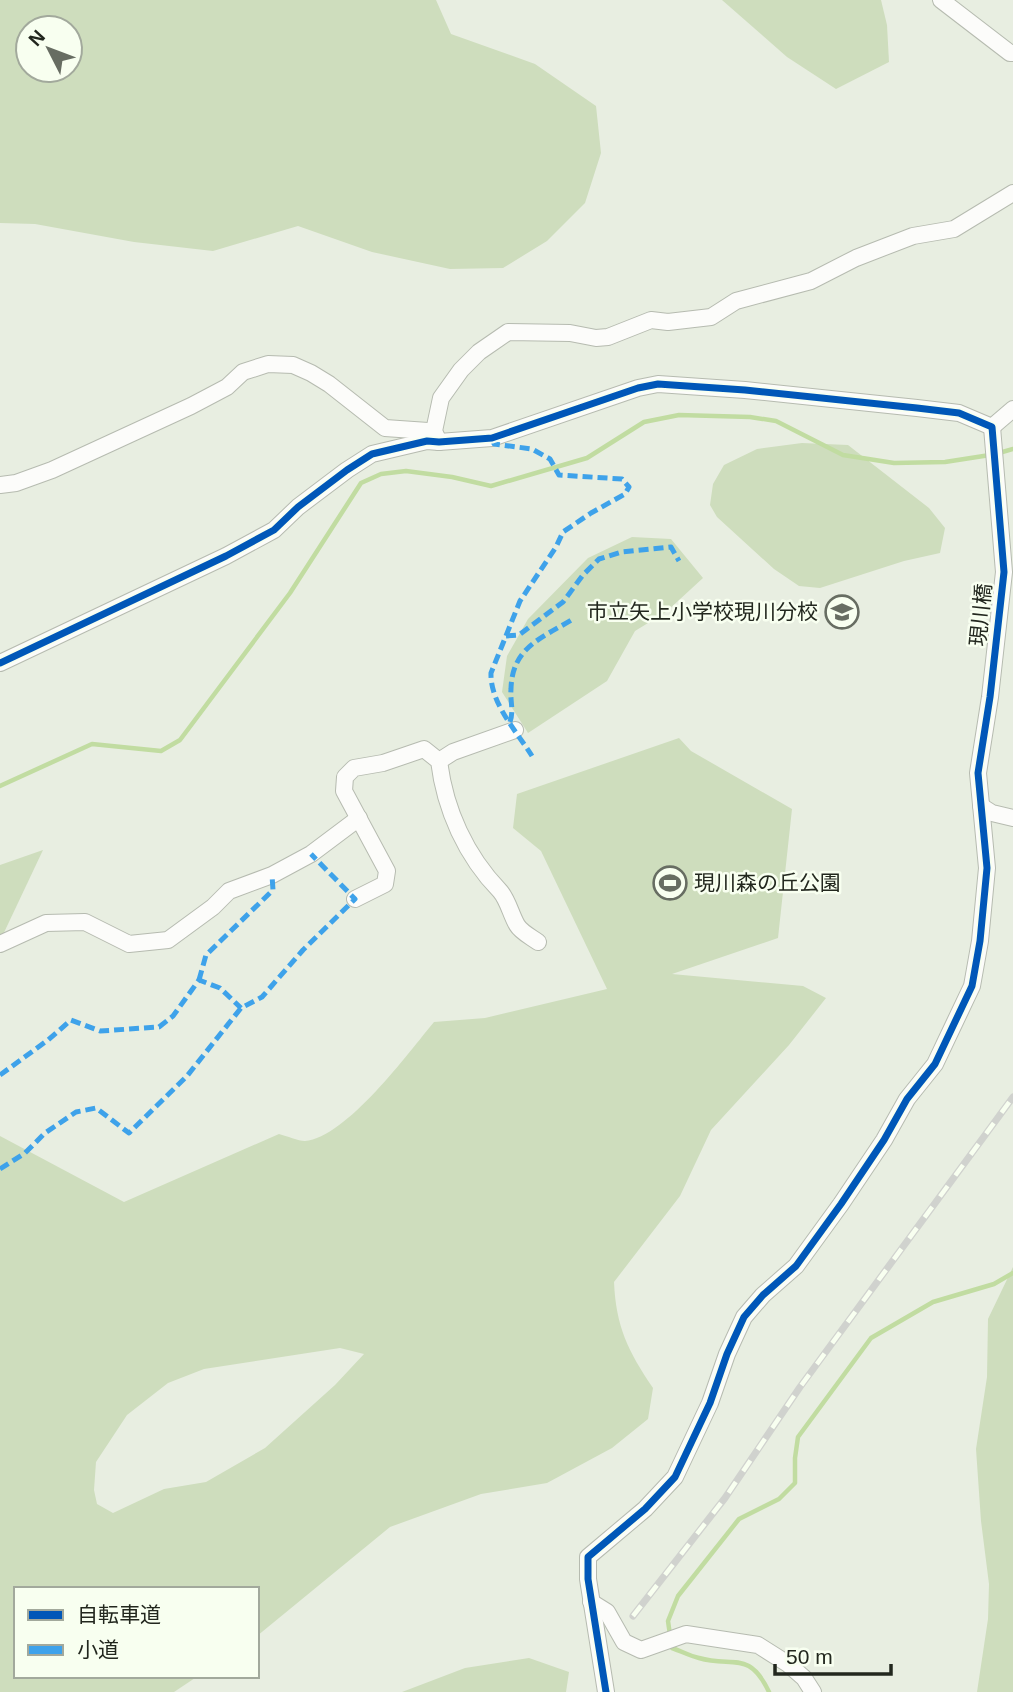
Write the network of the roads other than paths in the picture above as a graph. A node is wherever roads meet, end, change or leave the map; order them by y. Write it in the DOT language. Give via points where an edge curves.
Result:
graph roads {
  1 [pos="942,0"];
  2 [pos="1013,52"];
  3 [pos="1013,193"];
  4 [pos="1013,409"];
  5 [pos="993,434"];
  6 [pos="433,442"];
  7 [pos="0,485"];
  8 [pos="0,663"];
  9 [pos="515,730"];
  10 [pos="439,761"];
  11 [pos="981,806"];
  12 [pos="359,818"];
  13 [pos="1013,818"];
  14 [pos="355,899"];
  15 [pos="538,942"];
  16 [pos="0,944"];
  17 [pos="591,1602"];
  18 [pos="606,1692"];
  19 [pos="813,1692"];
  1 -- 2 [label="street"];
  3 -- 6 [label="street" via="954,229 913,236 811,281 736,301 711,317 651,320 596,338 508,332 479,352 441,398"];
  4 -- 5 [label="street"];
  5 -- 6 [label="street" via="959,413 658,384 492,438"];
  5 -- 11 [label="street, 現川橋" via="1003,572 978,773"];
  6 -- 7 [label="street" via="428,431 385,428 311,373 293,365 268,364 243,372 227,387 191,406 52,470"];
  6 -- 8 [label="street" via="372,454 274,530"];
  9 -- 10 [label="street"];
  10 -- 12 [label="street" via="424,749 354,768 345,777 344,791"];
  10 -- 15 [label="street" via="442,786 460,836 501,892 518,928"];
  11 -- 13 [label="street"];
  11 -- 17 [label="street, 現川橋" via="987,868 980,941 972,986 956,1022 935,1064 907,1099 834,1215 796,1266 744,1317 675,1477 588,1557"];
  12 -- 14 [label="street" via="387,872 385,884"];
  12 -- 16 [label="street" via="311,854 229,891 168,940 129,944 85,922 46,923"];
  17 -- 18 [label="street"];
  17 -- 19 [label="street" via="607,1612 624,1642 641,1650 686,1634 758,1645 796,1671"];
}
